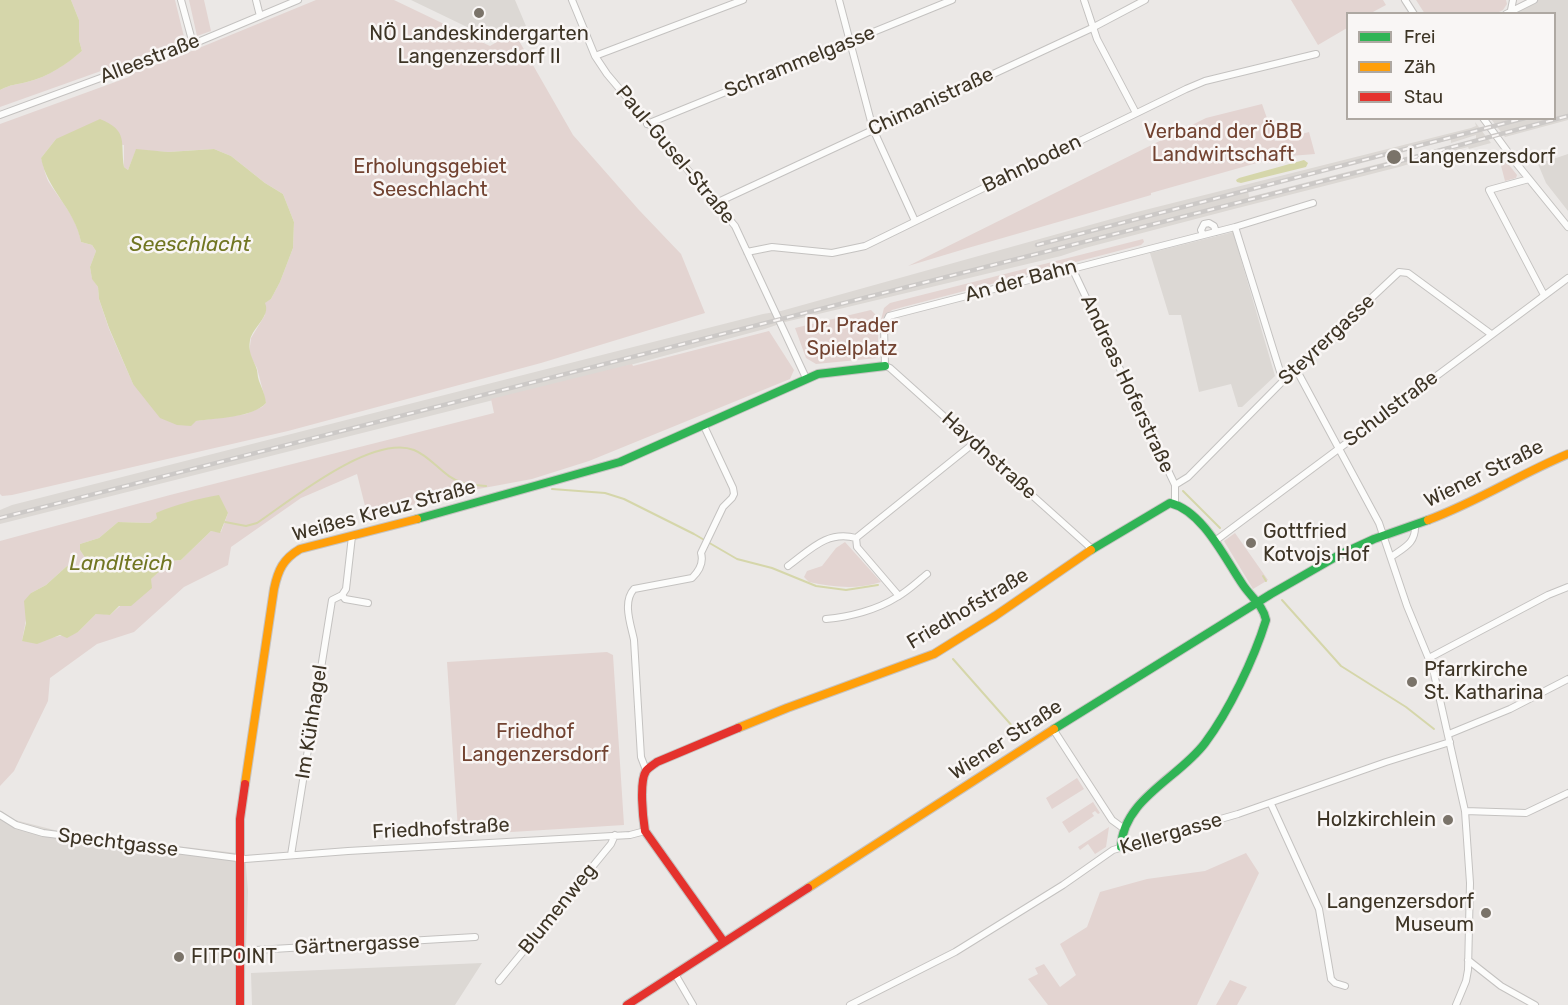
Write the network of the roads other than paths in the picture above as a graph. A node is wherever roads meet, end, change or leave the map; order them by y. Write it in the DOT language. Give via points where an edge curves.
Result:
graph roads {
  1 [pos="181,0"];
  2 [pos="256,0"];
  3 [pos="298,0"];
  4 [pos="572,0"];
  5 [pos="743,0"];
  6 [pos="839,0"];
  7 [pos="952,0"];
  8 [pos="1084,0"];
  9 [pos="1145,0"];
  10 [pos="1513,0"];
  11 [pos="1534,0"];
  12 [pos="1508,12"];
  13 [pos="260,16"];
  14 [pos="1092,28"];
  15 [pos="850,41"];
  16 [pos="193,44"];
  17 [pos="1316,54"];
  18 [pos="595,56"];
  19 [pos="1136,113"];
  20 [pos="0,115"];
  21 [pos="1485,120"];
  22 [pos="647,124"];
  23 [pos="873,129"];
  24 [pos="1529,179"];
  25 [pos="716,203"];
  26 [pos="1313,203"];
  27 [pos="915,221"];
  28 [pos="1235,227"];
  29 [pos="1568,227"];
  30 [pos="1216,232"];
  31 [pos="1203,235"];
  32 [pos="747,252"];
  33 [pos="1072,268"];
  34 [pos="1568,278"];
  35 [pos="1544,295"];
  36 [pos="1491,334"];
  37 [pos="885,366"];
  38 [pos="1296,369"];
  39 [pos="806,378"];
  40 [pos="1283,381"];
  41 [pos="704,426"];
  42 [pos="974,443"];
  43 [pos="1338,447"];
  44 [pos="1568,453"];
  45 [pos="1174,485"];
  46 [pos="1175,502"];
  47 [pos="1415,525"];
  48 [pos="1384,535"];
  49 [pos="352,536"];
  50 [pos="856,538"];
  51 [pos="1215,541"];
  52 [pos="1092,549"];
  53 [pos="1391,557"];
  54 [pos="788,566"];
  55 [pos="927,574"];
  56 [pos="692,578"];
  57 [pos="700,584"];
  58 [pos="1568,587"];
  59 [pos="342,596"];
  60 [pos="900,596"];
  61 [pos="1257,602"];
  62 [pos="368,603"];
  63 [pos="826,619"];
  64 [pos="1429,658"];
  65 [pos="1568,679"];
  66 [pos="1053,729"];
  67 [pos="1449,734"];
  68 [pos="1450,742"];
  69 [pos="646,770"];
  70 [pos="1568,793"];
  71 [pos="1271,804"];
  72 [pos="1465,811"];
  73 [pos="0,815"];
  74 [pos="1123,828"];
  75 [pos="645,831"];
  76 [pos="615,835"];
  77 [pos="1121,847"];
  78 [pos="291,855"];
  79 [pos="239,859"];
  80 [pos="475,937"];
  81 [pos="724,942"];
  82 [pos="239,951"];
  83 [pos="1468,960"];
  84 [pos="675,974"];
  85 [pos="499,981"];
  86 [pos="1345,986"];
  87 [pos="240,1005"];
  88 [pos="627,1005"];
  89 [pos="693,1005"];
  90 [pos="850,1005"];
  91 [pos="1456,1005"];
  92 [pos="1535,1005"];
  1 -- 16 [label="street"];
  2 -- 13 [label="street"];
  3 -- 13 [label="street, Alleestraße"];
  4 -- 18 [label="street, Paul-Gusel-Straße"];
  5 -- 18 [label="street"];
  6 -- 15 [label="street"];
  7 -- 15 [label="street, Schrammelgasse"];
  8 -- 14 [label="street"];
  9 -- 14 [label="street, Chimanistraße"];
  10 -- 12 [label="street"];
  11 -- 12 [label="street"];
  13 -- 16 [label="street, Alleestraße"];
  14 -- 19 [label="street"];
  14 -- 23 [label="street, Chimanistraße"];
  15 -- 22 [label="street, Schrammelgasse"];
  15 -- 23 [label="street"];
  16 -- 20 [label="street, Alleestraße"];
  17 -- 19 [label="street, Bahnboden" via="1206,81"];
  18 -- 22 [label="street, Paul-Gusel-Straße"];
  19 -- 27 [label="street, Bahnboden"];
  21 -- 24 [label="street"];
  22 -- 25 [label="street, Paul-Gusel-Straße"];
  23 -- 25 [label="street, Chimanistraße"];
  23 -- 27 [label="street"];
  24 -- 29 [label="street"];
  24 -- 35 [label="street" via="1489,190"];
  25 -- 32 [label="street, Paul-Gusel-Straße" via="738,230"];
  26 -- 28 [label="street, An der Bahn"];
  27 -- 32 [label="street, Bahnboden" via="866,246 843,252 819,254 772,247"];
  28 -- 30 [label="street, An der Bahn"];
  28 -- 40 [label="street"];
  30 -- 31 [label="street, An der Bahn"];
  30 -- 31 [label="street, An der Bahn" via="1214,226 1204,224"];
  31 -- 33 [label="street, An der Bahn"];
  32 -- 39 [label="street, Paul-Gusel-Straße"];
  33 -- 37 [label="street, An der Bahn" via="889,316 884,326"];
  33 -- 45 [label="street, Andreas Hoferstraße"];
  34 -- 35 [label="street, Schulstraße"];
  35 -- 36 [label="street, Schulstraße"];
  36 -- 38 [label="street, Steyrergasse" via="1408,273 1399,272"];
  36 -- 43 [label="street, Schulstraße"];
  37 -- 39 [label="street, Weißes Kreuz Straße"];
  37 -- 42 [label="street, Haydnstraße"];
  38 -- 40 [label="street, Steyrergasse"];
  38 -- 43 [label="street"];
  39 -- 41 [label="street, Weißes Kreuz Straße"];
  40 -- 45 [label="street, Steyrergasse" via="1188,477"];
  41 -- 49 [label="street, Weißes Kreuz Straße" via="620,462"];
  41 -- 56 [label="street" via="734,494 723,507"];
  42 -- 50 [label="street"];
  42 -- 52 [label="street, Haydnstraße"];
  43 -- 48 [label="street"];
  43 -- 51 [label="street, Schulstraße"];
  44 -- 47 [label="street, Wiener Straße" via="1458,509"];
  45 -- 46 [label="street, Andreas Hoferstraße"];
  46 -- 51 [label="street" via="1186,508"];
  46 -- 52 [label="street, Friedhofstraße"];
  47 -- 48 [label="street, Wiener Straße"];
  47 -- 53 [label="street, Wiener Straße" via="1412,541"];
  48 -- 53 [label="street"];
  48 -- 61 [label="street, Wiener Straße" via="1339,555"];
  49 -- 59 [label="street, Im Kühhagel"];
  49 -- 79 [label="street, Weißes Kreuz Straße" via="300,549 280,565 240,819"];
  50 -- 54 [label="street" via="831,537"];
  50 -- 60 [label="street" via="857,547"];
  51 -- 61 [label="street"];
  52 -- 69 [label="street, Friedhofstraße" via="934,654 758,720"];
  53 -- 64 [label="street"];
  55 -- 60 [label="street"];
  56 -- 57 [label="street"];
  56 -- 69 [label="street" via="634,589 628,598 641,757"];
  58 -- 64 [label="street"];
  59 -- 62 [label="street"];
  59 -- 78 [label="street, Im Kühhagel" via="332,600"];
  60 -- 63 [label="street" via="843,617"];
  61 -- 66 [label="street, Wiener Straße"];
  61 -- 74 [label="street" via="1265,613 1265,624 1235,693 1214,729 1200,750 1135,811"];
  64 -- 67 [label="street"];
  65 -- 67 [label="street"];
  66 -- 74 [label="street" via="1112,820"];
  66 -- 81 [label="street, Wiener Straße"];
  67 -- 68 [label="street"];
  68 -- 71 [label="street, Kellergasse"];
  68 -- 72 [label="street"];
  69 -- 75 [label="street" via="642,791"];
  70 -- 72 [label="street" via="1526,813"];
  71 -- 77 [label="street, Kellergasse"];
  71 -- 86 [label="street" via="1318,909 1331,979"];
  72 -- 83 [label="street" via="1470,883"];
  73 -- 79 [label="street, Spechtgasse" via="16,825 43,833"];
  74 -- 77 [label="street"];
  75 -- 76 [label="street, Friedhofstraße"];
  75 -- 81 [label="street"];
  76 -- 78 [label="street, Friedhofstraße"];
  76 -- 85 [label="street, Blumenweg"];
  77 -- 90 [label="street, Kellergasse" via="955,952"];
  78 -- 79 [label="street, Friedhofstraße"];
  79 -- 82 [label="street, Weißes Kreuz Straße"];
  80 -- 82 [label="street, Gärtnergasse"];
  81 -- 84 [label="street, Wiener Straße"];
  82 -- 87 [label="street, Weißes Kreuz Straße"];
  83 -- 91 [label="street" via="1466,981"];
  83 -- 92 [label="street" via="1501,986"];
  84 -- 88 [label="street, Wiener Straße"];
  84 -- 89 [label="street"];
}
